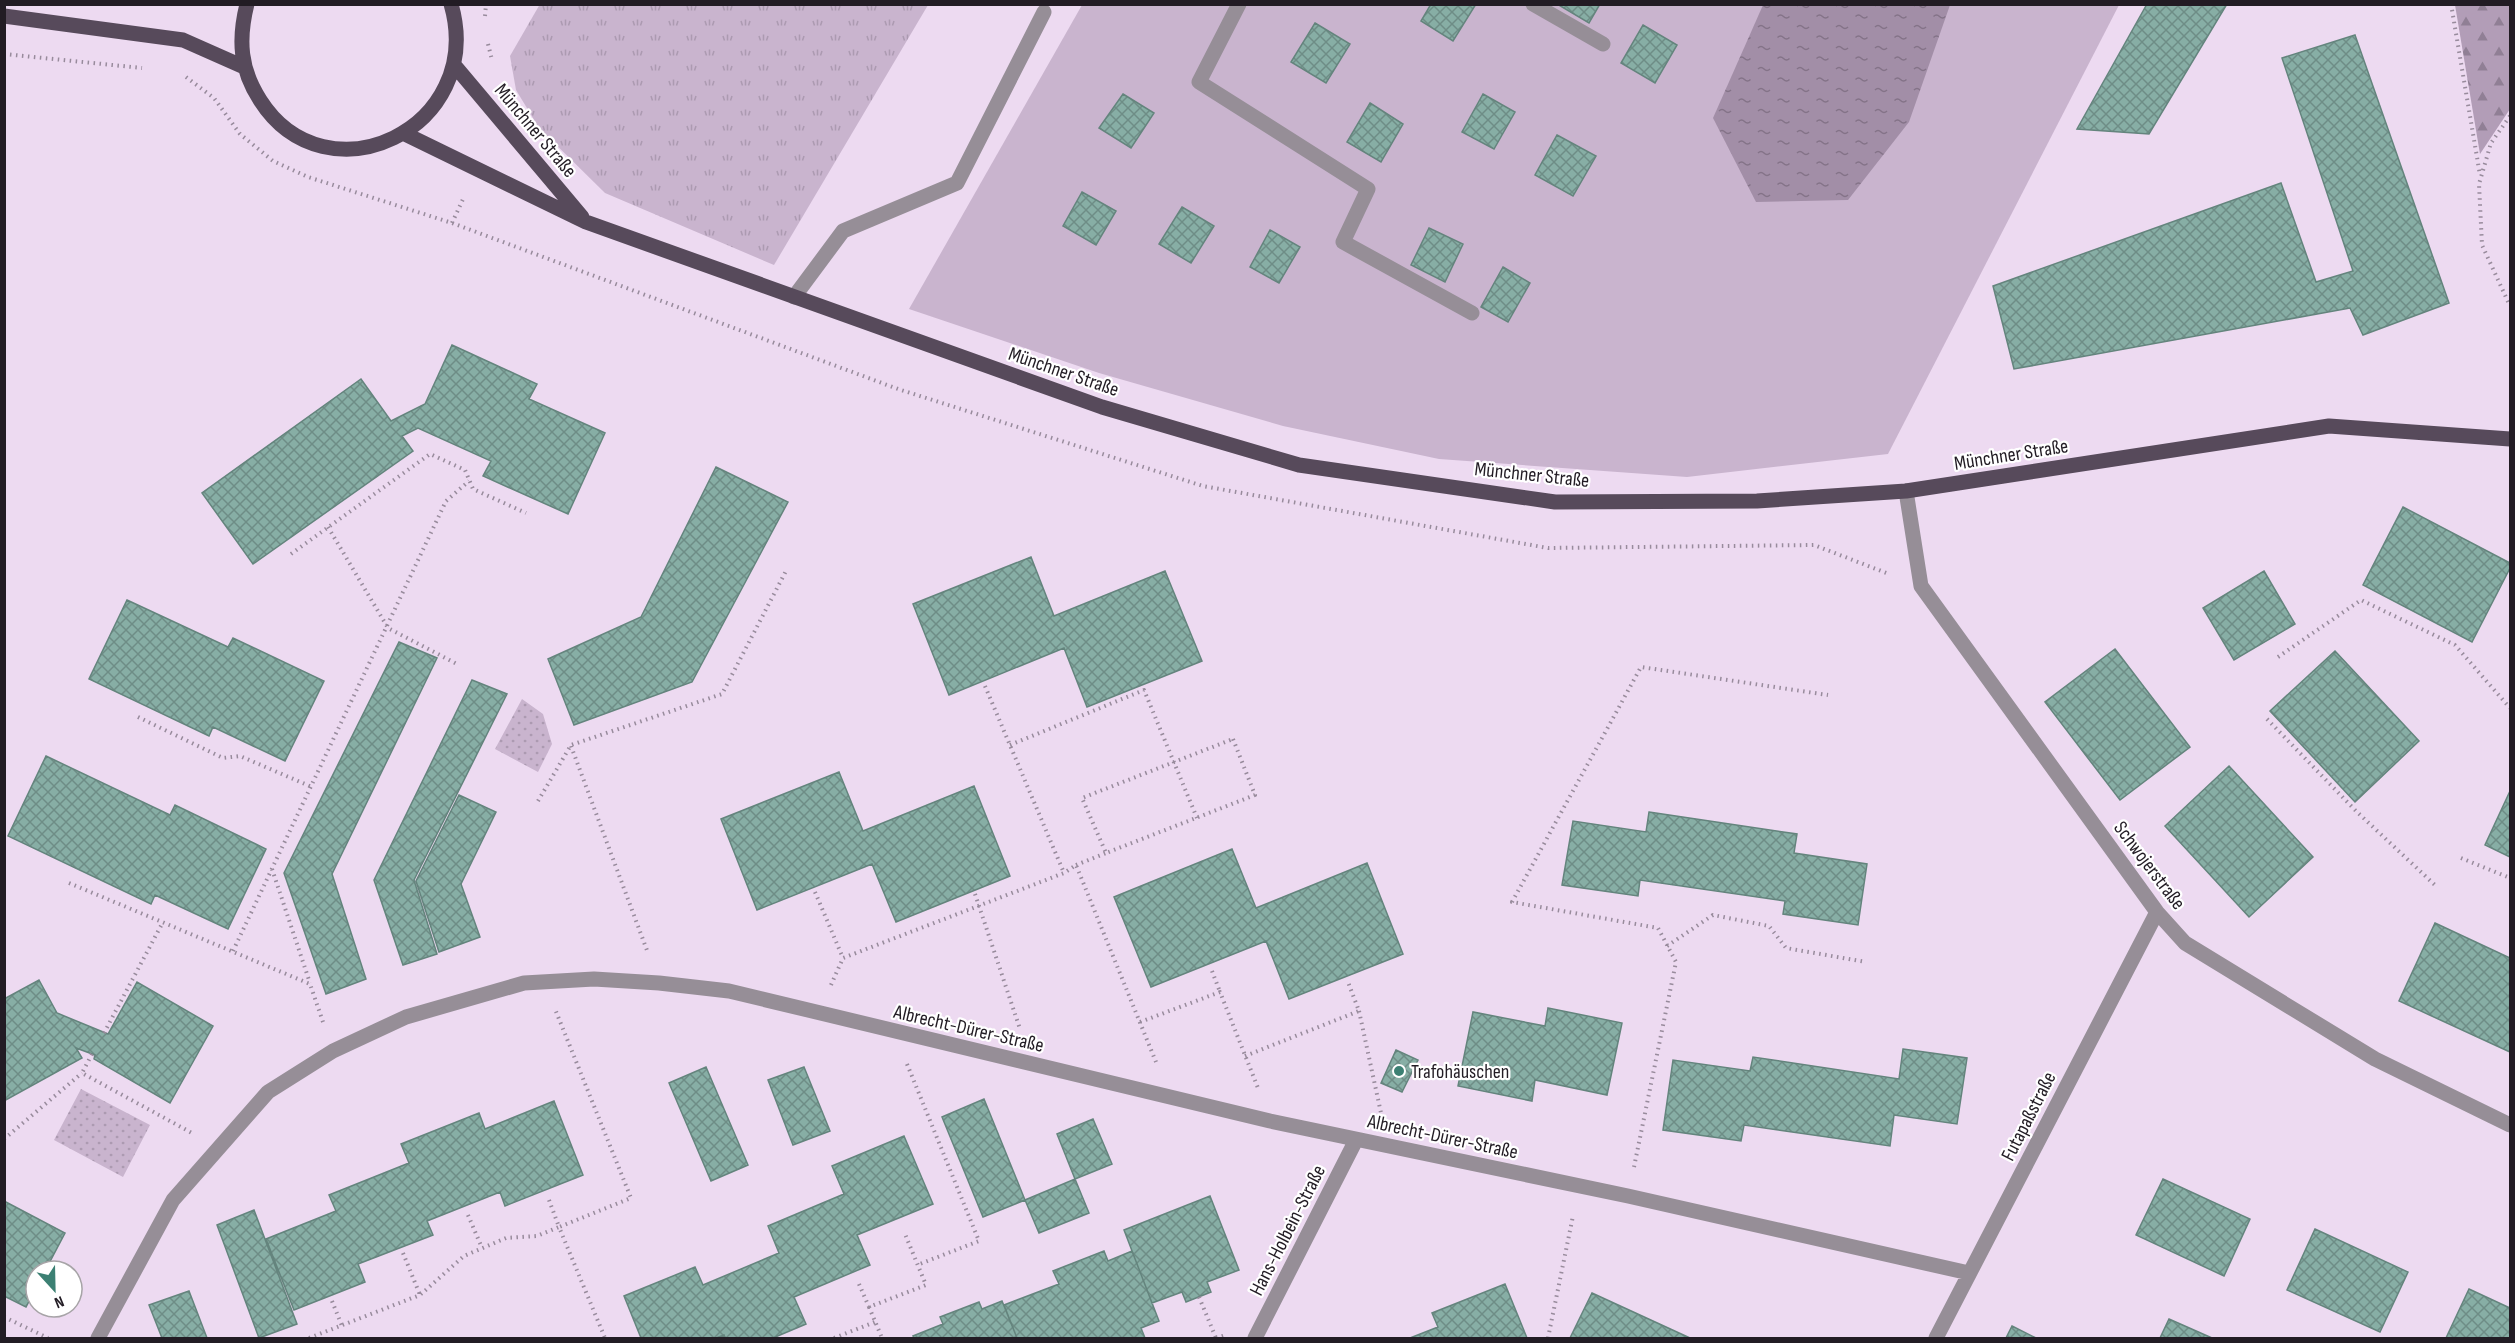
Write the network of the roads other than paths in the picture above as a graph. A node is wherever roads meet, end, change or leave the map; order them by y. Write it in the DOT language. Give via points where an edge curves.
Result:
graph roads {
  1 [pos="247,4"];
  2 [pos="1239,4"];
  3 [pos="1533,4"];
  4 [pos="452,5"];
  5 [pos="1044,12"];
  6 [pos="4,16"];
  7 [pos="1603,44"];
  8 [pos="455,66"];
  9 [pos="244,67"];
  10 [pos="405,134"];
  11 [pos="586,222"];
  12 [pos="794,297"];
  13 [pos="1472,313"];
  14 [pos="2511,438"];
  15 [pos="1906,491"];
  16 [pos="2157,912"];
  17 [pos="2511,1125"];
  18 [pos="1356,1140"];
  19 [pos="1969,1274"];
  20 [pos="98,1338"];
  21 [pos="1256,1338"];
  22 [pos="1936,1338"];
  1 -- 9 [label="main road" via="241,29"];
  2 -- 13 [label="street" via="1199,82 1368,189 1343,242"];
  3 -- 7 [label="street"];
  4 -- 8 [label="main road" via="458,36"];
  5 -- 12 [label="street" via="957,183 843,231"];
  6 -- 9 [label="main road" via="183,40"];
  8 -- 10 [label="main road" via="428,116"];
  8 -- 11 [label="main road, Münchner Straße"];
  9 -- 10 [label="main road" via="250,85 269,114 298,137 333,148 370,147"];
  10 -- 11 [label="main road, Münchner Straße"];
  11 -- 12 [label="main road, Münchner Straße"];
  12 -- 15 [label="main road, Münchner Straße" via="1102,407 1299,465 1555,502 1757,501"];
  14 -- 15 [label="main road, Münchner Straße" via="2329,426"];
  15 -- 16 [label="street, Schwojerstraße" via="1921,586"];
  16 -- 17 [label="street, Schwojerstraße" via="2185,943 2375,1059"];
  16 -- 19 [label="street, Futapaßstraße"];
  18 -- 19 [label="street, Albrecht-Dürer-Straße" via="1628,1196"];
  18 -- 20 [label="street, Albrecht-Dürer-Straße" via="729,992 594,979 524,983 406,1017 333,1051 268,1092 173,1200"];
  18 -- 21 [label="street, Hans-Holbein-Straße"];
  19 -- 22 [label="street, Futapaßstraße"];
}
